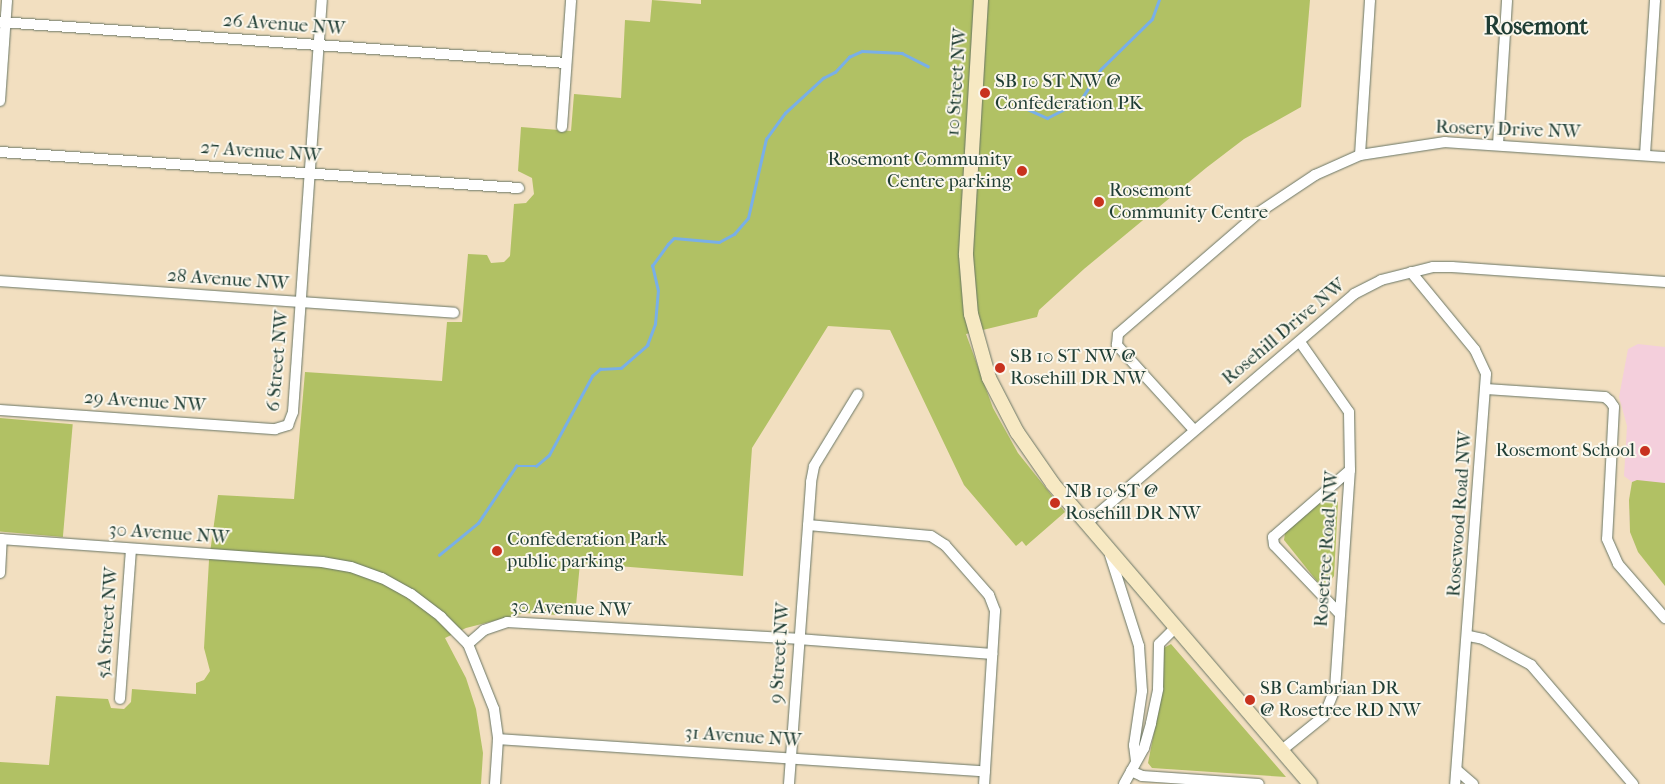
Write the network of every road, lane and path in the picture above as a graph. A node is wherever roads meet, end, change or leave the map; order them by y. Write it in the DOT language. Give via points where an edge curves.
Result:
graph roads {
  1 [pos="7,0"];
  2 [pos="322,0"];
  3 [pos="571,0"];
  4 [pos="981,0"];
  5 [pos="1370,0"];
  6 [pos="1507,0"];
  7 [pos="1655,0"];
  8 [pos="3,22"];
  9 [pos="319,45"];
  10 [pos="566,63"];
  11 [pos="0,101"];
  12 [pos="562,127"];
  13 [pos="1498,144"];
  14 [pos="0,152"];
  15 [pos="1360,155"];
  16 [pos="1645,156"];
  17 [pos="1665,157"];
  18 [pos="310,173"];
  19 [pos="519,188"];
  20 [pos="1411,272"];
  21 [pos="0,281"];
  22 [pos="1665,282"];
  23 [pos="300,302"];
  24 [pos="454,313"];
  25 [pos="1300,342"];
  26 [pos="1486,389"];
  27 [pos="858,394"];
  28 [pos="0,410"];
  29 [pos="288,424"];
  30 [pos="1194,430"];
  31 [pos="1350,470"];
  32 [pos="1087,523"];
  33 [pos="808,525"];
  34 [pos="1,539"];
  35 [pos="1107,546"];
  36 [pos="131,550"];
  37 [pos="0,573"];
  38 [pos="1340,614"];
  39 [pos="1665,618"];
  40 [pos="1176,627"];
  41 [pos="1469,636"];
  42 [pos="798,639"];
  43 [pos="468,644"];
  44 [pos="992,654"];
  45 [pos="120,699"];
  46 [pos="498,740"];
  47 [pos="1282,750"];
  48 [pos="790,757"];
  49 [pos="1136,761"];
  50 [pos="985,771"];
  51 [pos="1458,771"];
  52 [pos="1131,772"];
  53 [pos="495,784"];
  54 [pos="789,784"];
  55 [pos="984,784"];
  56 [pos="1124,784"];
  57 [pos="1259,784"];
  58 [pos="1310,784"];
  59 [pos="1455,784"];
  60 [pos="1473,784"];
  61 [pos="1633,784"];
  1 -- 8 [label="street"];
  2 -- 9 [label="street, 6 Street NW"];
  3 -- 10 [label="street"];
  4 -- 32 [label="street, 10 Street NW" via="966,232 971,314 979,350 1005,412 1031,456"];
  5 -- 15 [label="street"];
  6 -- 13 [label="street"];
  7 -- 16 [label="street"];
  8 -- 9 [label="street, 26 Avenue NW"];
  8 -- 11 [label="street"];
  9 -- 10 [label="street, 26 Avenue NW"];
  9 -- 18 [label="street, 6 Street NW"];
  10 -- 12 [label="street"];
  13 -- 15 [label="street, Rosery Drive NW" via="1445,142"];
  13 -- 16 [label="street, Rosery Drive NW"];
  14 -- 18 [label="street, 27 Avenue NW"];
  15 -- 30 [label="street, Rosery Drive NW" via="1315,175 1258,213 1118,334 1117,344"];
  16 -- 17 [label="street, Rosery Drive NW"];
  18 -- 19 [label="street, 27 Avenue NW"];
  18 -- 23 [label="street, 6 Street NW"];
  20 -- 22 [label="street, Rosehill Drive NW" via="1452,267"];
  20 -- 25 [label="street, Rosehill Drive NW" via="1381,280 1354,294"];
  20 -- 26 [label="street, Rosewood Road NW" via="1483,362"];
  21 -- 23 [label="street, 28 Avenue NW"];
  23 -- 24 [label="street, 28 Avenue NW"];
  23 -- 29 [label="street, 6 Street NW" via="293,412"];
  25 -- 30 [label="street, Rosehill Drive NW"];
  25 -- 31 [label="street, Rosetree Road NW" via="1349,412"];
  26 -- 39 [label="street" via="1605,397 1610,401 1614,407 1605,527 1607,540 1618,564"];
  26 -- 41 [label="street, Rosewood Road NW"];
  27 -- 33 [label="street, 9 Street NW" via="814,466"];
  28 -- 29 [label="street, 29 Avenue NW" via="275,429"];
  30 -- 32 [label="street, Rosehill Drive NW"];
  31 -- 38 [label="street, Rosetree Road NW"];
  31 -- 38 [label="street" via="1273,536 1274,544"];
  32 -- 35 [label="street, 10 Street NW"];
  33 -- 42 [label="street, 9 Street NW"];
  33 -- 44 [label="street" via="915,533 931,536 945,545 993,601 996,611"];
  34 -- 36 [label="street, 30 Avenue NW"];
  34 -- 37 [label="street"];
  35 -- 40 [label="street, 10 Street NW"];
  35 -- 49 [label="street, 10 Street NW" via="1139,646 1142,691 1134,745"];
  36 -- 43 [label="street, 30 Avenue NW" via="322,562 352,567 411,594"];
  36 -- 45 [label="street, 5A Street NW"];
  38 -- 47 [label="street, Rosetree Road NW" via="1335,689 1329,707 1318,724"];
  40 -- 47 [label="street"];
  40 -- 49 [label="street, 10 Street NW" via="1162,639 1158,650 1156,707 1146,744"];
  41 -- 51 [label="street, Rosewood Road NW"];
  41 -- 61 [label="street" via="1483,639 1531,665"];
  42 -- 43 [label="street, 30 Avenue NW" via="508,622 484,630"];
  42 -- 44 [label="street, 30 Avenue NW"];
  42 -- 48 [label="street, 9 Street NW"];
  43 -- 46 [label="street" via="494,709"];
  44 -- 50 [label="street"];
  46 -- 48 [label="street, 31 Avenue NW"];
  46 -- 53 [label="street"];
  47 -- 58 [label="street"];
  48 -- 50 [label="street, 31 Avenue NW"];
  48 -- 54 [label="street, 9 Street NW"];
  49 -- 52 [label="street, 10 Street NW"];
  50 -- 55 [label="street"];
  51 -- 59 [label="street, Rosewood Road NW"];
  51 -- 60 [label="street"];
  52 -- 56 [label="street, 10 Street NW"];
  52 -- 57 [label="street" via="1142,776"];
}
